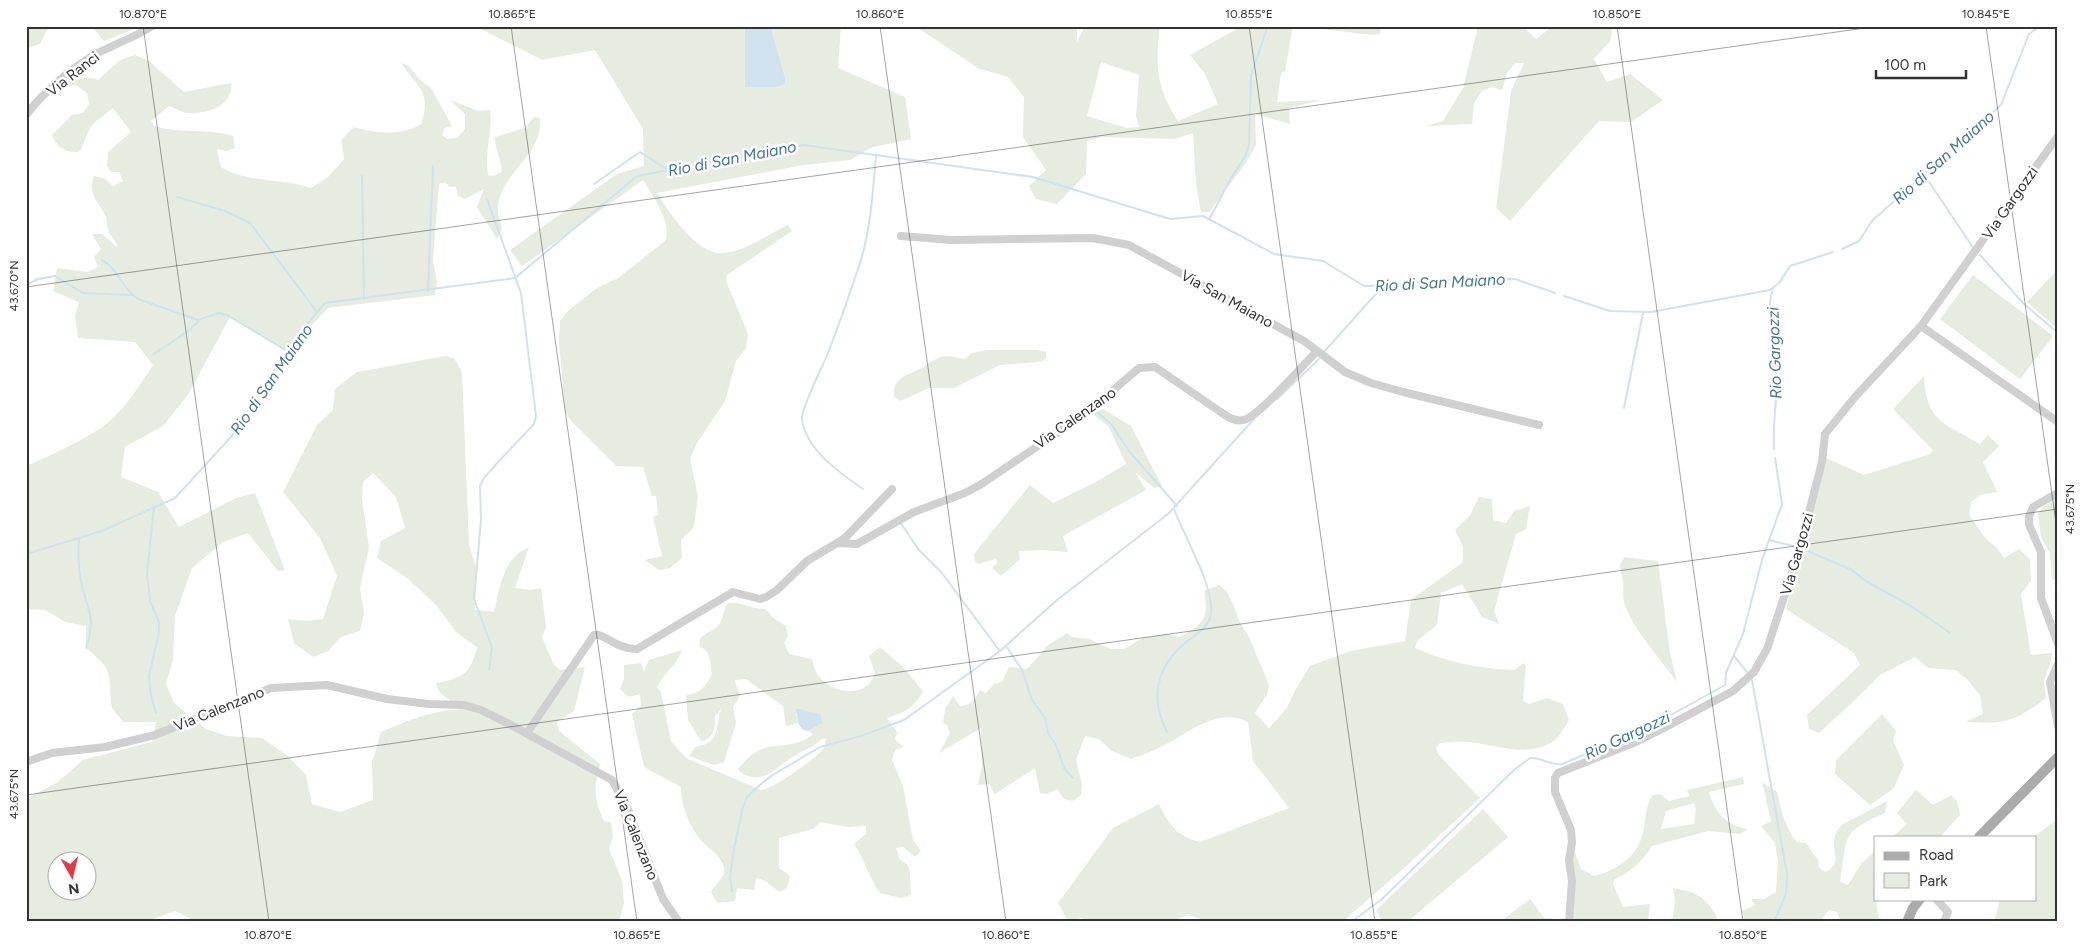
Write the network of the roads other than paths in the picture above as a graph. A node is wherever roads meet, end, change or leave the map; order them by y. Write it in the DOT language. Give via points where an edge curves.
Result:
graph roads {
  1 [pos="152,26"];
  2 [pos="26,115"];
  3 [pos="2058,136"];
  4 [pos="901,236"];
  5 [pos="1921,326"];
  6 [pos="1318,351"];
  7 [pos="2058,422"];
  8 [pos="1539,425"];
  9 [pos="892,488"];
  10 [pos="2058,493"];
  11 [pos="837,543"];
  12 [pos="2058,644"];
  13 [pos="2058,664"];
  14 [pos="2058,726"];
  15 [pos="527,734"];
  16 [pos="2058,757"];
  17 [pos="26,762"];
  18 [pos="1980,836"];
  19 [pos="1919,900"];
  20 [pos="1937,900"];
  21 [pos="679,922"];
  22 [pos="1569,922"];
  23 [pos="1907,922"];
  24 [pos="1944,922"];
  1 -- 2 [label="street, Via Ranci" via="82,64"];
  3 -- 5 [label="street, Via Gargozzi"];
  4 -- 6 [label="street, Via San Maiano" via="951,240 1094,238 1129,245"];
  5 -- 7 [label="street"];
  5 -- 22 [label="street, Via Gargozzi" via="1825,434 1822,462 1799,551 1768,649 1754,672 1733,690 1662,729 1558,773 1555,778 1555,792 1571,830"];
  6 -- 8 [label="street, Via San Maiano" via="1346,372 1371,383"];
  6 -- 11 [label="street, Via Calenzano" via="1258,412 1243,420 1234,420 1155,367 1139,368 1096,406 980,485 914,512 857,544"];
  9 -- 11 [label="street, Via Calenzano"];
  10 -- 12 [label="street" via="2033,507 2029,517 2041,552 2041,598"];
  11 -- 15 [label="street, Via Calenzano" via="807,561 777,590 766,596 760,599 733,592 642,648 621,648 602,635 594,635"];
  13 -- 14 [label="street" via="2050,682"];
  15 -- 17 [label="street, Via Calenzano" via="481,710 464,705 388,699 317,684 262,690 155,734 105,747 52,753"];
  15 -- 21 [label="street, Via Calenzano" via="593,768 617,786 655,882"];
  16 -- 18 [label="main road"];
  19 -- 23 [label="main road"];
  20 -- 24 [label="street" via="1948,912"];
}
